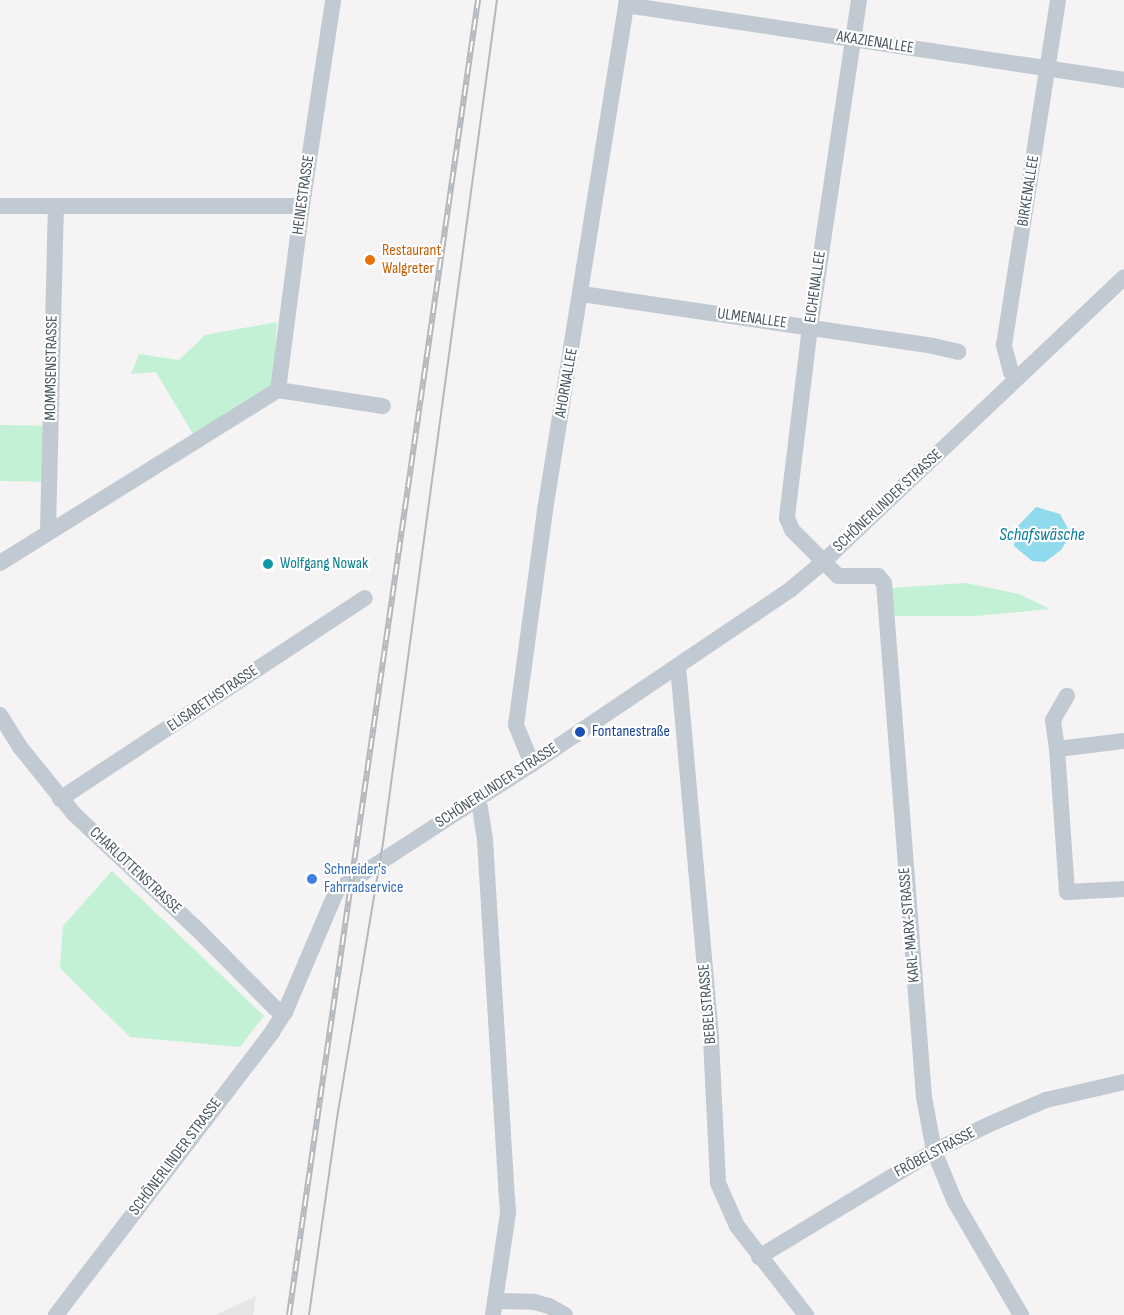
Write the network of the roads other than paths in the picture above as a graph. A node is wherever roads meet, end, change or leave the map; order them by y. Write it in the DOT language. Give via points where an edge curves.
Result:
graph roads {
  1 [pos="333,0"];
  2 [pos="859,0"];
  3 [pos="1058,0"];
  4 [pos="626,3"];
  5 [pos="852,39"];
  6 [pos="1049,69"];
  7 [pos="1124,80"];
  8 [pos="0,206"];
  9 [pos="302,206"];
  10 [pos="56,207"];
  11 [pos="1124,277"];
  12 [pos="582,294"];
  13 [pos="810,327"];
  14 [pos="958,352"];
  15 [pos="1016,379"];
  16 [pos="278,390"];
  17 [pos="383,406"];
  18 [pos="48,530"];
  19 [pos="0,562"];
  20 [pos="822,563"];
  21 [pos="365,598"];
  22 [pos="678,666"];
  23 [pos="1067,696"];
  24 [pos="0,715"];
  25 [pos="1124,741"];
  26 [pos="1057,748"];
  27 [pos="532,764"];
  28 [pos="60,800"];
  29 [pos="476,800"];
  30 [pos="1124,890"];
  31 [pos="285,1012"];
  32 [pos="1124,1082"];
  33 [pos="934,1151"];
  34 [pos="759,1257"];
  35 [pos="494,1308"];
  36 [pos="56,1315"];
  37 [pos="565,1315"];
  38 [pos="806,1315"];
  39 [pos="1021,1315"];
  1 -- 9 [label="street, HEINESTRASSE"];
  2 -- 5 [label="street, EICHENALLEE"];
  3 -- 6 [label="street, BIRKENALLEE"];
  4 -- 5 [label="street, AKAZIENALLEE"];
  4 -- 12 [label="street, AHORNALLEE"];
  5 -- 6 [label="street, AKAZIENALLEE"];
  5 -- 13 [label="street, EICHENALLEE"];
  6 -- 7 [label="street, AKAZIENALLEE"];
  6 -- 15 [label="street, BIRKENALLEE" via="1004,345"];
  8 -- 10 [label="street"];
  9 -- 10 [label="street"];
  9 -- 16 [label="street, HEINESTRASSE"];
  10 -- 18 [label="street, MOMMSENSTRASSE"];
  11 -- 15 [label="street, SCHÖNERLINDER STRASSE"];
  12 -- 13 [label="street, ULMENALLEE"];
  12 -- 27 [label="street, AHORNALLEE" via="545,510 516,725"];
  13 -- 14 [label="street, ULMENALLEE"];
  13 -- 20 [label="street, EICHENALLEE" via="787,518 792,530"];
  15 -- 20 [label="street, SCHÖNERLINDER STRASSE"];
  16 -- 17 [label="street"];
  16 -- 18 [label="street"];
  18 -- 19 [label="street"];
  20 -- 22 [label="street, SCHÖNERLINDER STRASSE" via="791,589"];
  20 -- 33 [label="street, KARL-MARX-STRASSE" via="838,576 878,576 884,583 924,1097"];
  21 -- 28 [label="street, ELISABETHSTRASSE"];
  22 -- 27 [label="street, SCHÖNERLINDER STRASSE"];
  22 -- 34 [label="street, BEBELSTRASSE" via="711,1047 718,1183 737,1226"];
  23 -- 26 [label="street" via="1053,720"];
  24 -- 28 [label="street, CHARLOTTENSTRASSE"];
  25 -- 26 [label="street"];
  26 -- 30 [label="street" via="1067,892"];
  27 -- 29 [label="street, SCHÖNERLINDER STRASSE"];
  28 -- 31 [label="street, CHARLOTTENSTRASSE" via="275,1008"];
  29 -- 31 [label="street, SCHÖNERLINDER STRASSE" via="338,890"];
  29 -- 35 [label="street" via="484,840 508,1212"];
  31 -- 36 [label="street, SCHÖNERLINDER STRASSE"];
  32 -- 33 [label="street, FRÖBELSTRASSE" via="1046,1100"];
  33 -- 34 [label="street, FRÖBELSTRASSE"];
  33 -- 39 [label="street, KARL-MARX-STRASSE" via="955,1202"];
  34 -- 38 [label="street, BEBELSTRASSE"];
  35 -- 37 [label="street" via="534,1302"];
}
